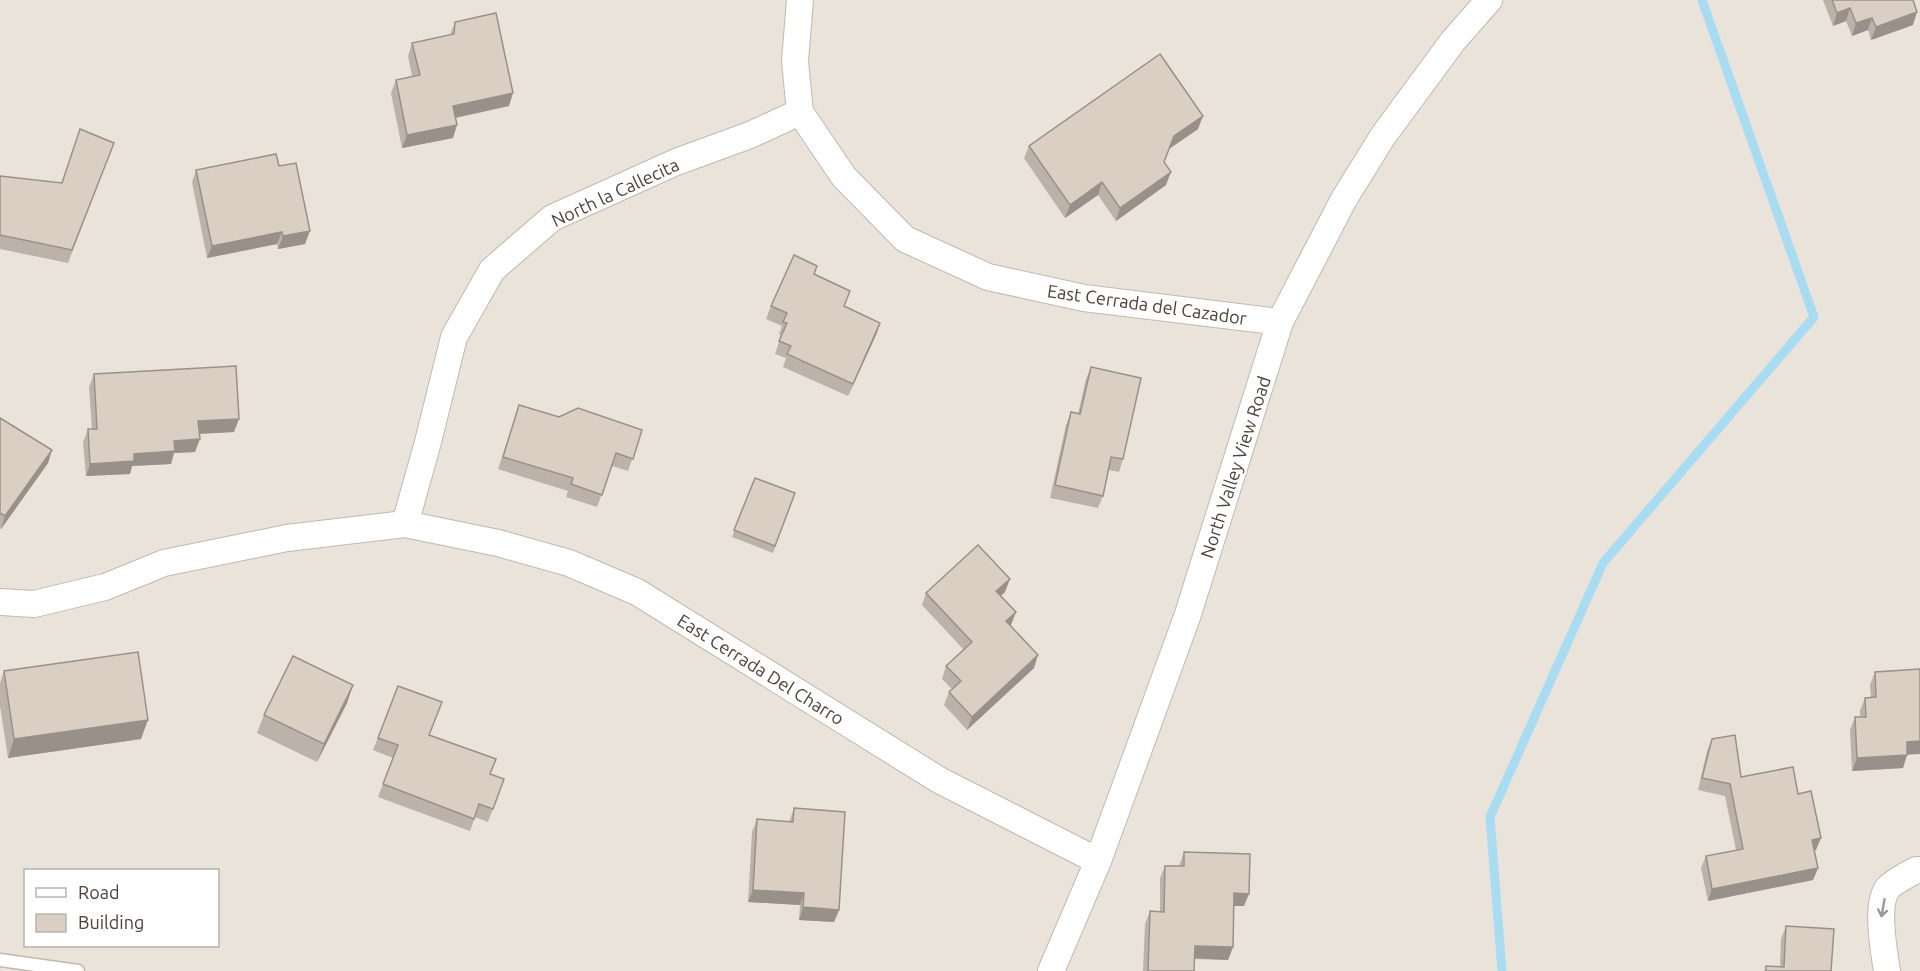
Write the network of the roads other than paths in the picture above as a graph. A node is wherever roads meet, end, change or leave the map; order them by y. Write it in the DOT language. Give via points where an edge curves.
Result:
graph roads {
  1 [pos="800,0"];
  2 [pos="1489,0"];
  3 [pos="800,112"];
  4 [pos="1280,322"];
  5 [pos="405,524"];
  6 [pos="0,602"];
  7 [pos="1098,861"];
  8 [pos="1920,870"];
  9 [pos="0,960"];
  10 [pos="78,971"];
  11 [pos="1052,971"];
  12 [pos="1887,971"];
  1 -- 3 [label="street, East Cerrada del Cazador" via="795,61"];
  2 -- 4 [label="street, North Valley View Road" via="1453,41 1383,136 1344,199"];
  3 -- 4 [label="street, East Cerrada del Cazador" via="844,177 905,239 988,277 1084,298"];
  3 -- 5 [label="street, North la Callecita" via="552,218 492,270 454,337"];
  4 -- 7 [label="street, North Valley View Road" via="1187,617"];
  5 -- 6 [label="street" via="287,538 165,563 105,586 34,604"];
  5 -- 7 [label="street, East Cerrada Del Charro" via="498,543 569,563 637,592 939,780"];
  7 -- 11 [label="street, North Valley View Road"];
  8 -- 12 [label="street, one-way" via="1888,888 1881,911"];
  9 -- 10 [label="lane"];
}
